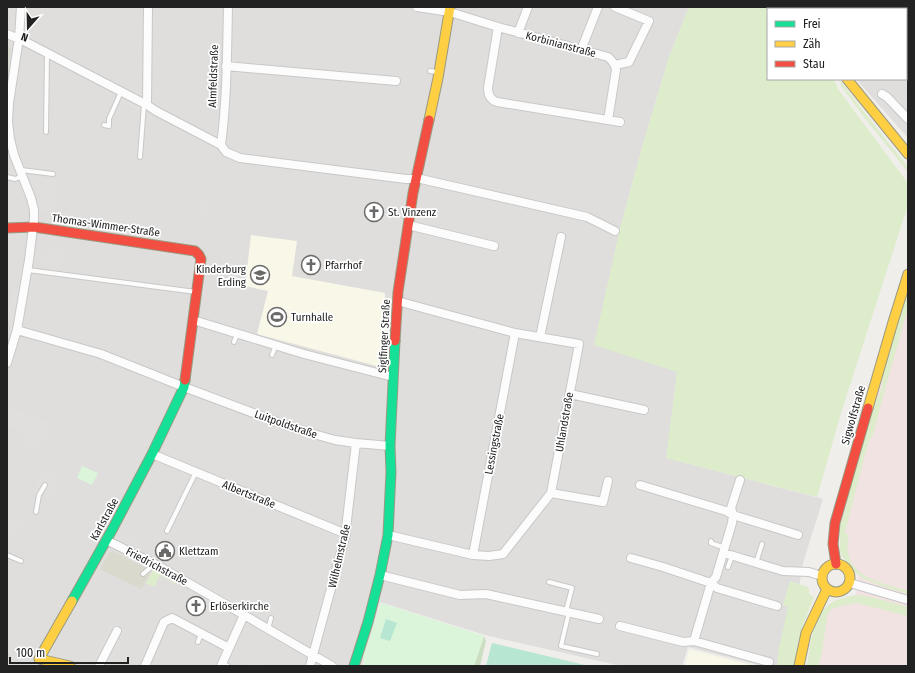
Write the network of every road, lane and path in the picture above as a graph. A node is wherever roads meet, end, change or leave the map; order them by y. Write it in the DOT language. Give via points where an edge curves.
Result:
graph roads {
  1 [pos="21,7"];
  2 [pos="148,7"];
  3 [pos="228,7"];
  4 [pos="417,7"];
  5 [pos="528,7"];
  6 [pos="598,7"];
  7 [pos="615,7"];
  8 [pos="450,10"];
  9 [pos="498,27"];
  10 [pos="518,33"];
  11 [pos="7,34"];
  12 [pos="18,38"];
  13 [pos="581,50"];
  14 [pos="47,53"];
  15 [pos="615,65"];
  16 [pos="226,66"];
  17 [pos="848,80"];
  18 [pos="396,81"];
  19 [pos="121,92"];
  20 [pos="882,94"];
  21 [pos="145,104"];
  22 [pos="908,119"];
  23 [pos="608,120"];
  24 [pos="620,122"];
  25 [pos="104,125"];
  26 [pos="46,132"];
  27 [pos="221,145"];
  28 [pos="908,154"];
  29 [pos="140,157"];
  30 [pos="22,173"];
  31 [pos="53,174"];
  32 [pos="7,177"];
  33 [pos="416,179"];
  34 [pos="408,225"];
  35 [pos="34,227"];
  36 [pos="7,228"];
  37 [pos="614,231"];
  38 [pos="561,237"];
  39 [pos="494,246"];
  40 [pos="28,270"];
  41 [pos="908,274"];
  42 [pos="197,288"];
  43 [pos="397,302"];
  44 [pos="193,320"];
  45 [pos="17,330"];
  46 [pos="238,333"];
  47 [pos="515,333"];
  48 [pos="540,337"];
  49 [pos="234,342"];
  50 [pos="276,345"];
  51 [pos="272,355"];
  52 [pos="7,363"];
  53 [pos="393,377"];
  54 [pos="184,387"];
  55 [pos="570,394"];
  56 [pos="644,410"];
  57 [pos="356,443"];
  58 [pos="390,446"];
  59 [pos="152,454"];
  60 [pos="196,472"];
  61 [pos="740,480"];
  62 [pos="608,481"];
  63 [pos="45,485"];
  64 [pos="640,485"];
  65 [pos="551,493"];
  66 [pos="36,512"];
  67 [pos="733,515"];
  68 [pos="167,531"];
  69 [pos="346,534"];
  70 [pos="798,534"];
  71 [pos="388,535"];
  72 [pos="106,540"];
  73 [pos="711,541"];
  74 [pos="762,544"];
  75 [pos="724,550"];
  76 [pos="7,555"];
  77 [pos="473,555"];
  78 [pos="732,555"];
  79 [pos="632,558"];
  80 [pos="21,561"];
  81 [pos="153,563"];
  82 [pos="756,563"];
  83 [pos="836,564"];
  84 [pos="728,568"];
  85 [pos="143,574"];
  86 [pos="380,575"];
  87 [pos="822,576"];
  88 [pos="549,582"];
  89 [pos="712,583"];
  90 [pos="850,583"];
  91 [pos="827,589"];
  92 [pos="908,600"];
  93 [pos="777,606"];
  94 [pos="567,612"];
  95 [pos="244,615"];
  96 [pos="271,618"];
  97 [pos="599,619"];
  98 [pos="620,626"];
  99 [pos="269,627"];
  100 [pos="116,631"];
  101 [pos="201,634"];
  102 [pos="694,641"];
  103 [pos="198,642"];
  104 [pos="229,648"];
  105 [pos="597,654"];
  106 [pos="314,656"];
  107 [pos="37,662"];
  108 [pos="769,662"];
  109 [pos="224,665"];
  110 [pos="70,666"];
  111 [pos="99,666"];
  112 [pos="145,666"];
  113 [pos="310,666"];
  114 [pos="332,666"];
  115 [pos="354,666"];
  116 [pos="799,666"];
  1 -- 12 [label="street"];
  2 -- 21 [label="street"];
  3 -- 16 [label="street, Almfeldstraße"];
  4 -- 8 [label="street, Korbinianstraße"];
  5 -- 10 [label="street"];
  6 -- 13 [label="street"];
  7 -- 15 [label="street" via="648,21 629,62"];
  8 -- 9 [label="street, Korbinianstraße"];
  8 -- 33 [label="street, Siglfinger Straße" via="434,72"];
  9 -- 10 [label="street, Korbinianstraße"];
  9 -- 23 [label="street" via="488,88 491,98 498,102"];
  10 -- 13 [label="street, Korbinianstraße"];
  11 -- 12 [label="street"];
  12 -- 14 [label="street"];
  12 -- 30 [label="street" via="8,122 14,154"];
  13 -- 15 [label="street, Korbinianstraße" via="608,58"];
  14 -- 19 [label="street"];
  14 -- 26 [label="lane"];
  15 -- 23 [label="street"];
  16 -- 18 [label="street"];
  16 -- 27 [label="street, Almfeldstraße"];
  17 -- 28 [label="street"];
  19 -- 21 [label="street"];
  19 -- 25 [label="lane" via="109,126"];
  20 -- 22 [label="street"];
  21 -- 27 [label="street"];
  21 -- 29 [label="lane"];
  23 -- 24 [label="street"];
  27 -- 33 [label="street" via="226,152 240,158"];
  30 -- 31 [label="lane"];
  30 -- 32 [label="lane" via="15,179"];
  30 -- 35 [label="street" via="34,210"];
  33 -- 34 [label="street, Siglfinger Straße"];
  33 -- 37 [label="street" via="421,178 587,217"];
  34 -- 39 [label="street"];
  34 -- 43 [label="street, Siglfinger Straße"];
  35 -- 36 [label="street, Thomas-Wimmer-Straße"];
  35 -- 40 [label="street"];
  35 -- 42 [label="street, Thomas-Wimmer-Straße" via="194,251 201,259"];
  38 -- 48 [label="street"];
  40 -- 42 [label="lane"];
  40 -- 45 [label="street"];
  41 -- 83 [label="street, Sigwolfstraße" via="835,523 833,544"];
  42 -- 44 [label="street"];
  43 -- 47 [label="street, Uhlandstraße"];
  43 -- 53 [label="street, Siglfinger Straße"];
  44 -- 46 [label="street"];
  44 -- 54 [label="street"];
  45 -- 52 [label="street"];
  45 -- 54 [label="street, Luitpoldstraße" via="100,354"];
  46 -- 49 [label="lane"];
  46 -- 50 [label="street"];
  47 -- 48 [label="street, Uhlandstraße"];
  47 -- 77 [label="street, Lessingstraße"];
  48 -- 55 [label="street, Uhlandstraße" via="579,344"];
  50 -- 51 [label="lane"];
  50 -- 53 [label="street"];
  53 -- 58 [label="street, Siglfinger Straße"];
  54 -- 57 [label="street, Luitpoldstraße" via="310,433"];
  54 -- 59 [label="street, Karlstraße"];
  55 -- 56 [label="street"];
  55 -- 65 [label="street, Uhlandstraße"];
  57 -- 58 [label="street, Luitpoldstraße"];
  57 -- 69 [label="street, Wilhelmstraße"];
  58 -- 71 [label="street, Siglfinger Straße"];
  59 -- 60 [label="street, Albertstraße"];
  59 -- 72 [label="street, Karlstraße"];
  60 -- 68 [label="lane"];
  60 -- 69 [label="street, Albertstraße"];
  61 -- 67 [label="street" via="731,508"];
  62 -- 65 [label="street" via="603,502"];
  63 -- 66 [label="lane" via="39,495"];
  64 -- 67 [label="street"];
  65 -- 77 [label="street, Uhlandstraße" via="503,554"];
  67 -- 70 [label="street"];
  67 -- 75 [label="street"];
  69 -- 106 [label="street, Wilhelmstraße"];
  71 -- 77 [label="street, Uhlandstraße"];
  71 -- 86 [label="street, Siglfinger Straße"];
  72 -- 81 [label="street, Friedrichstraße"];
  72 -- 107 [label="street, Karlstraße"];
  73 -- 75 [label="lane"];
  74 -- 82 [label="lane"];
  75 -- 78 [label="street"];
  75 -- 89 [label="street"];
  76 -- 80 [label="lane"];
  78 -- 82 [label="street"];
  78 -- 84 [label="lane"];
  79 -- 89 [label="street"];
  81 -- 85 [label="lane"];
  81 -- 95 [label="street, Friedrichstraße"];
  82 -- 87 [label="street" via="783,571 809,572"];
  83 -- 87 [label="street" via="827,567"];
  83 -- 90 [label="street" via="847,569"];
  86 -- 94 [label="street" via="460,595 486,594"];
  86 -- 115 [label="street, Siglfinger Straße"];
  87 -- 91 [label="street"];
  88 -- 94 [label="lane" via="572,588"];
  89 -- 93 [label="street" via="717,588"];
  89 -- 102 [label="street"];
  90 -- 91 [label="street" via="841,592"];
  90 -- 92 [label="street"];
  91 -- 116 [label="street" via="806,633"];
  94 -- 97 [label="street"];
  94 -- 105 [label="lane" via="561,646"];
  95 -- 99 [label="street, Friedrichstraße"];
  95 -- 104 [label="street"];
  96 -- 99 [label="lane"];
  98 -- 102 [label="street" via="683,642"];
  99 -- 106 [label="street, Friedrichstraße"];
  100 -- 111 [label="street"];
  101 -- 103 [label="lane"];
  101 -- 104 [label="street"];
  101 -- 112 [label="street" via="172,618 164,622"];
  102 -- 108 [label="street"];
  104 -- 109 [label="street"];
  106 -- 113 [label="street, Wilhelmstraße"];
  106 -- 114 [label="street, Friedrichstraße"];
  107 -- 110 [label="street, Karlstraße"];
}
